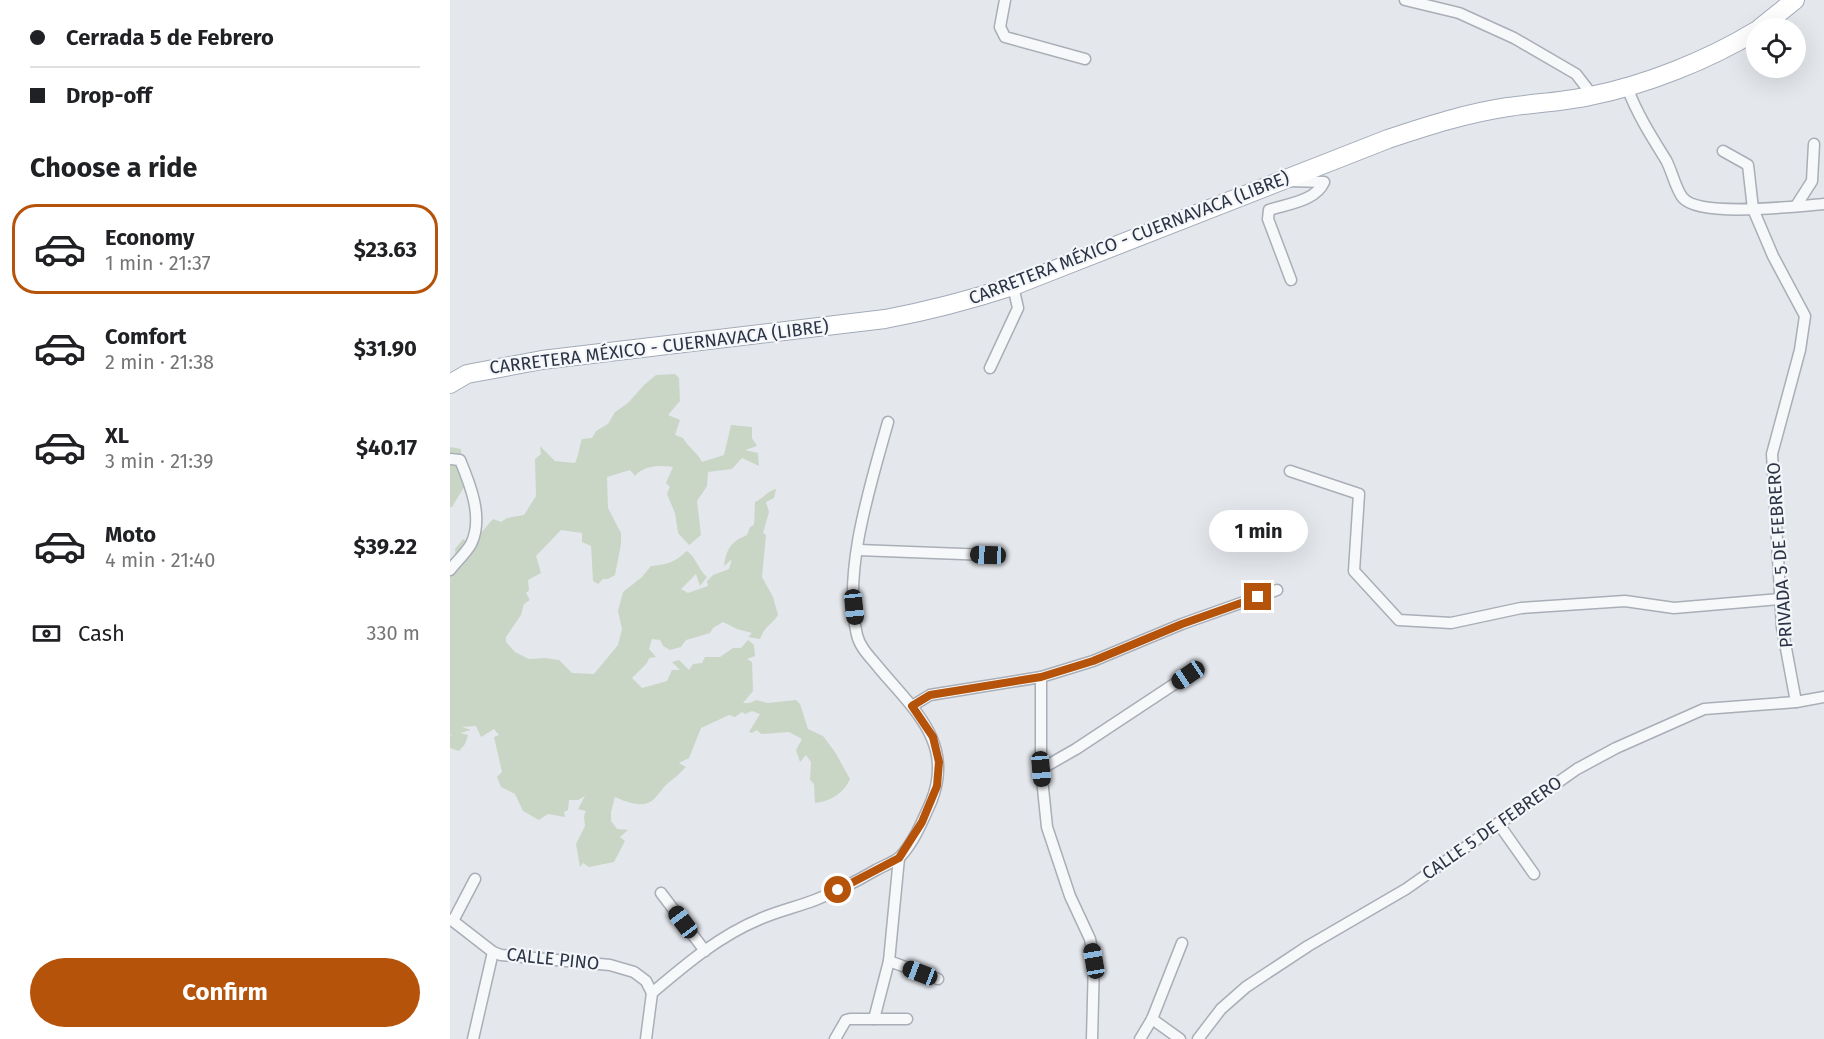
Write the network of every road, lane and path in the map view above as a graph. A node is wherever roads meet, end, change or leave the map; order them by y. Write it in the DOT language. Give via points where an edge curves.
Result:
graph roads {
  1 [pos="1005,0"];
  2 [pos="1406,0"];
  3 [pos="1795,0"];
  4 [pos="1773,18"];
  5 [pos="1746,37"];
  6 [pos="1085,59"];
  7 [pos="1627,87"];
  8 [pos="1593,96"];
  9 [pos="1815,144"];
  10 [pos="1723,152"];
  11 [pos="1277,181"];
  12 [pos="1824,204"];
  13 [pos="1797,206"];
  14 [pos="1754,209"];
  15 [pos="1291,280"];
  16 [pos="1013,286"];
  17 [pos="990,368"];
  18 [pos="450,384"];
  19 [pos="888,422"];
  20 [pos="450,459"];
  21 [pos="1290,471"];
  22 [pos="858,550"];
  23 [pos="988,555"];
  24 [pos="450,570"];
  25 [pos="1277,590"];
  26 [pos="1780,599"];
  27 [pos="1188,675"];
  28 [pos="1041,677"];
  29 [pos="1824,697"];
  30 [pos="1796,702"];
  31 [pos="912,706"];
  32 [pos="1041,769"];
  33 [pos="1498,823"];
  34 [pos="899,858"];
  35 [pos="1534,874"];
  36 [pos="475,879"];
  37 [pos="661,893"];
  38 [pos="451,921"];
  39 [pos="1182,943"];
  40 [pos="705,951"];
  41 [pos="493,952"];
  42 [pos="889,961"];
  43 [pos="938,979"];
  44 [pos="652,993"];
  45 [pos="874,1019"];
  46 [pos="907,1019"];
  47 [pos="1152,1019"];
  48 [pos="473,1039"];
  49 [pos="646,1039"];
  50 [pos="835,1039"];
  51 [pos="1092,1039"];
  52 [pos="1140,1039"];
  53 [pos="1180,1039"];
  54 [pos="1198,1039"];
  1 -- 6 [label="street" via="1000,27 1005,37"];
  2 -- 8 [label="street" via="1459,14 1514,38 1576,74"];
  3 -- 4 [label="main road, CARRETERA MÉXICO - CUERNAVACA (LIBRE)"];
  5 -- 7 [label="main road, CARRETERA MÉXICO - CUERNAVACA (LIBRE)" via="1673,71"];
  7 -- 8 [label="main road, CARRETERA MÉXICO - CUERNAVACA (LIBRE)"];
  7 -- 14 [label="street" via="1636,111 1672,171 1682,198 1709,208"];
  8 -- 11 [label="main road, CARRETERA MÉXICO - CUERNAVACA (LIBRE)" via="1508,107 1441,122"];
  9 -- 13 [label="street" via="1812,181"];
  10 -- 14 [label="street, PRIVADA 5 DE FEBRERO" via="1748,165"];
  11 -- 15 [label="street" via="1324,182 1315,195 1269,210 1268,219"];
  11 -- 16 [label="main road, CARRETERA MÉXICO - CUERNAVACA (LIBRE)"];
  12 -- 13 [label="street"];
  13 -- 14 [label="street"];
  14 -- 26 [label="street, PRIVADA 5 DE FEBRERO" via="1773,256 1805,316 1800,350 1772,454"];
  16 -- 17 [label="street" via="1018,308"];
  16 -- 18 [label="main road, CARRETERA MÉXICO - CUERNAVACA (LIBRE)" via="885,319 542,360 467,374"];
  19 -- 22 [label="street"];
  20 -- 24 [label="street" via="460,460 470,484 476,519 471,543"];
  21 -- 26 [label="street" via="1359,494 1354,571 1399,620 1451,623 1521,608 1625,601 1674,608"];
  22 -- 23 [label="street"];
  22 -- 31 [label="street" via="854,607 857,636"];
  25 -- 28 [label="street"];
  26 -- 30 [label="street, PRIVADA 5 DE FEBRERO"];
  27 -- 32 [label="street"];
  28 -- 31 [label="street" via="930,695"];
  28 -- 32 [label="street"];
  29 -- 30 [label="street, CALLE 5 DE FEBRERO"];
  30 -- 33 [label="street, CALLE 5 DE FEBRERO" via="1704,709 1576,769"];
  31 -- 34 [label="street" via="933,737 939,762 937,786 922,822"];
  32 -- 51 [label="street" via="1047,827 1070,896 1090,939 1094,961"];
  33 -- 35 [label="street"];
  33 -- 54 [label="street, CALLE 5 DE FEBRERO" via="1406,889 1308,945 1246,987 1221,1009"];
  34 -- 40 [label="street" via="818,899 759,919"];
  34 -- 42 [label="street"];
  36 -- 38 [label="street"];
  37 -- 40 [label="street"];
  38 -- 41 [label="street, CALLE PINO"];
  39 -- 47 [label="street"];
  40 -- 44 [label="street"];
  41 -- 44 [label="street, CALLE PINO" via="610,965 634,972 646,981"];
  41 -- 48 [label="street"];
  42 -- 43 [label="street"];
  42 -- 45 [label="street"];
  44 -- 49 [label="street"];
  45 -- 46 [label="street"];
  45 -- 50 [label="street" via="846,1020"];
  47 -- 52 [label="street"];
  47 -- 53 [label="street"];
}
